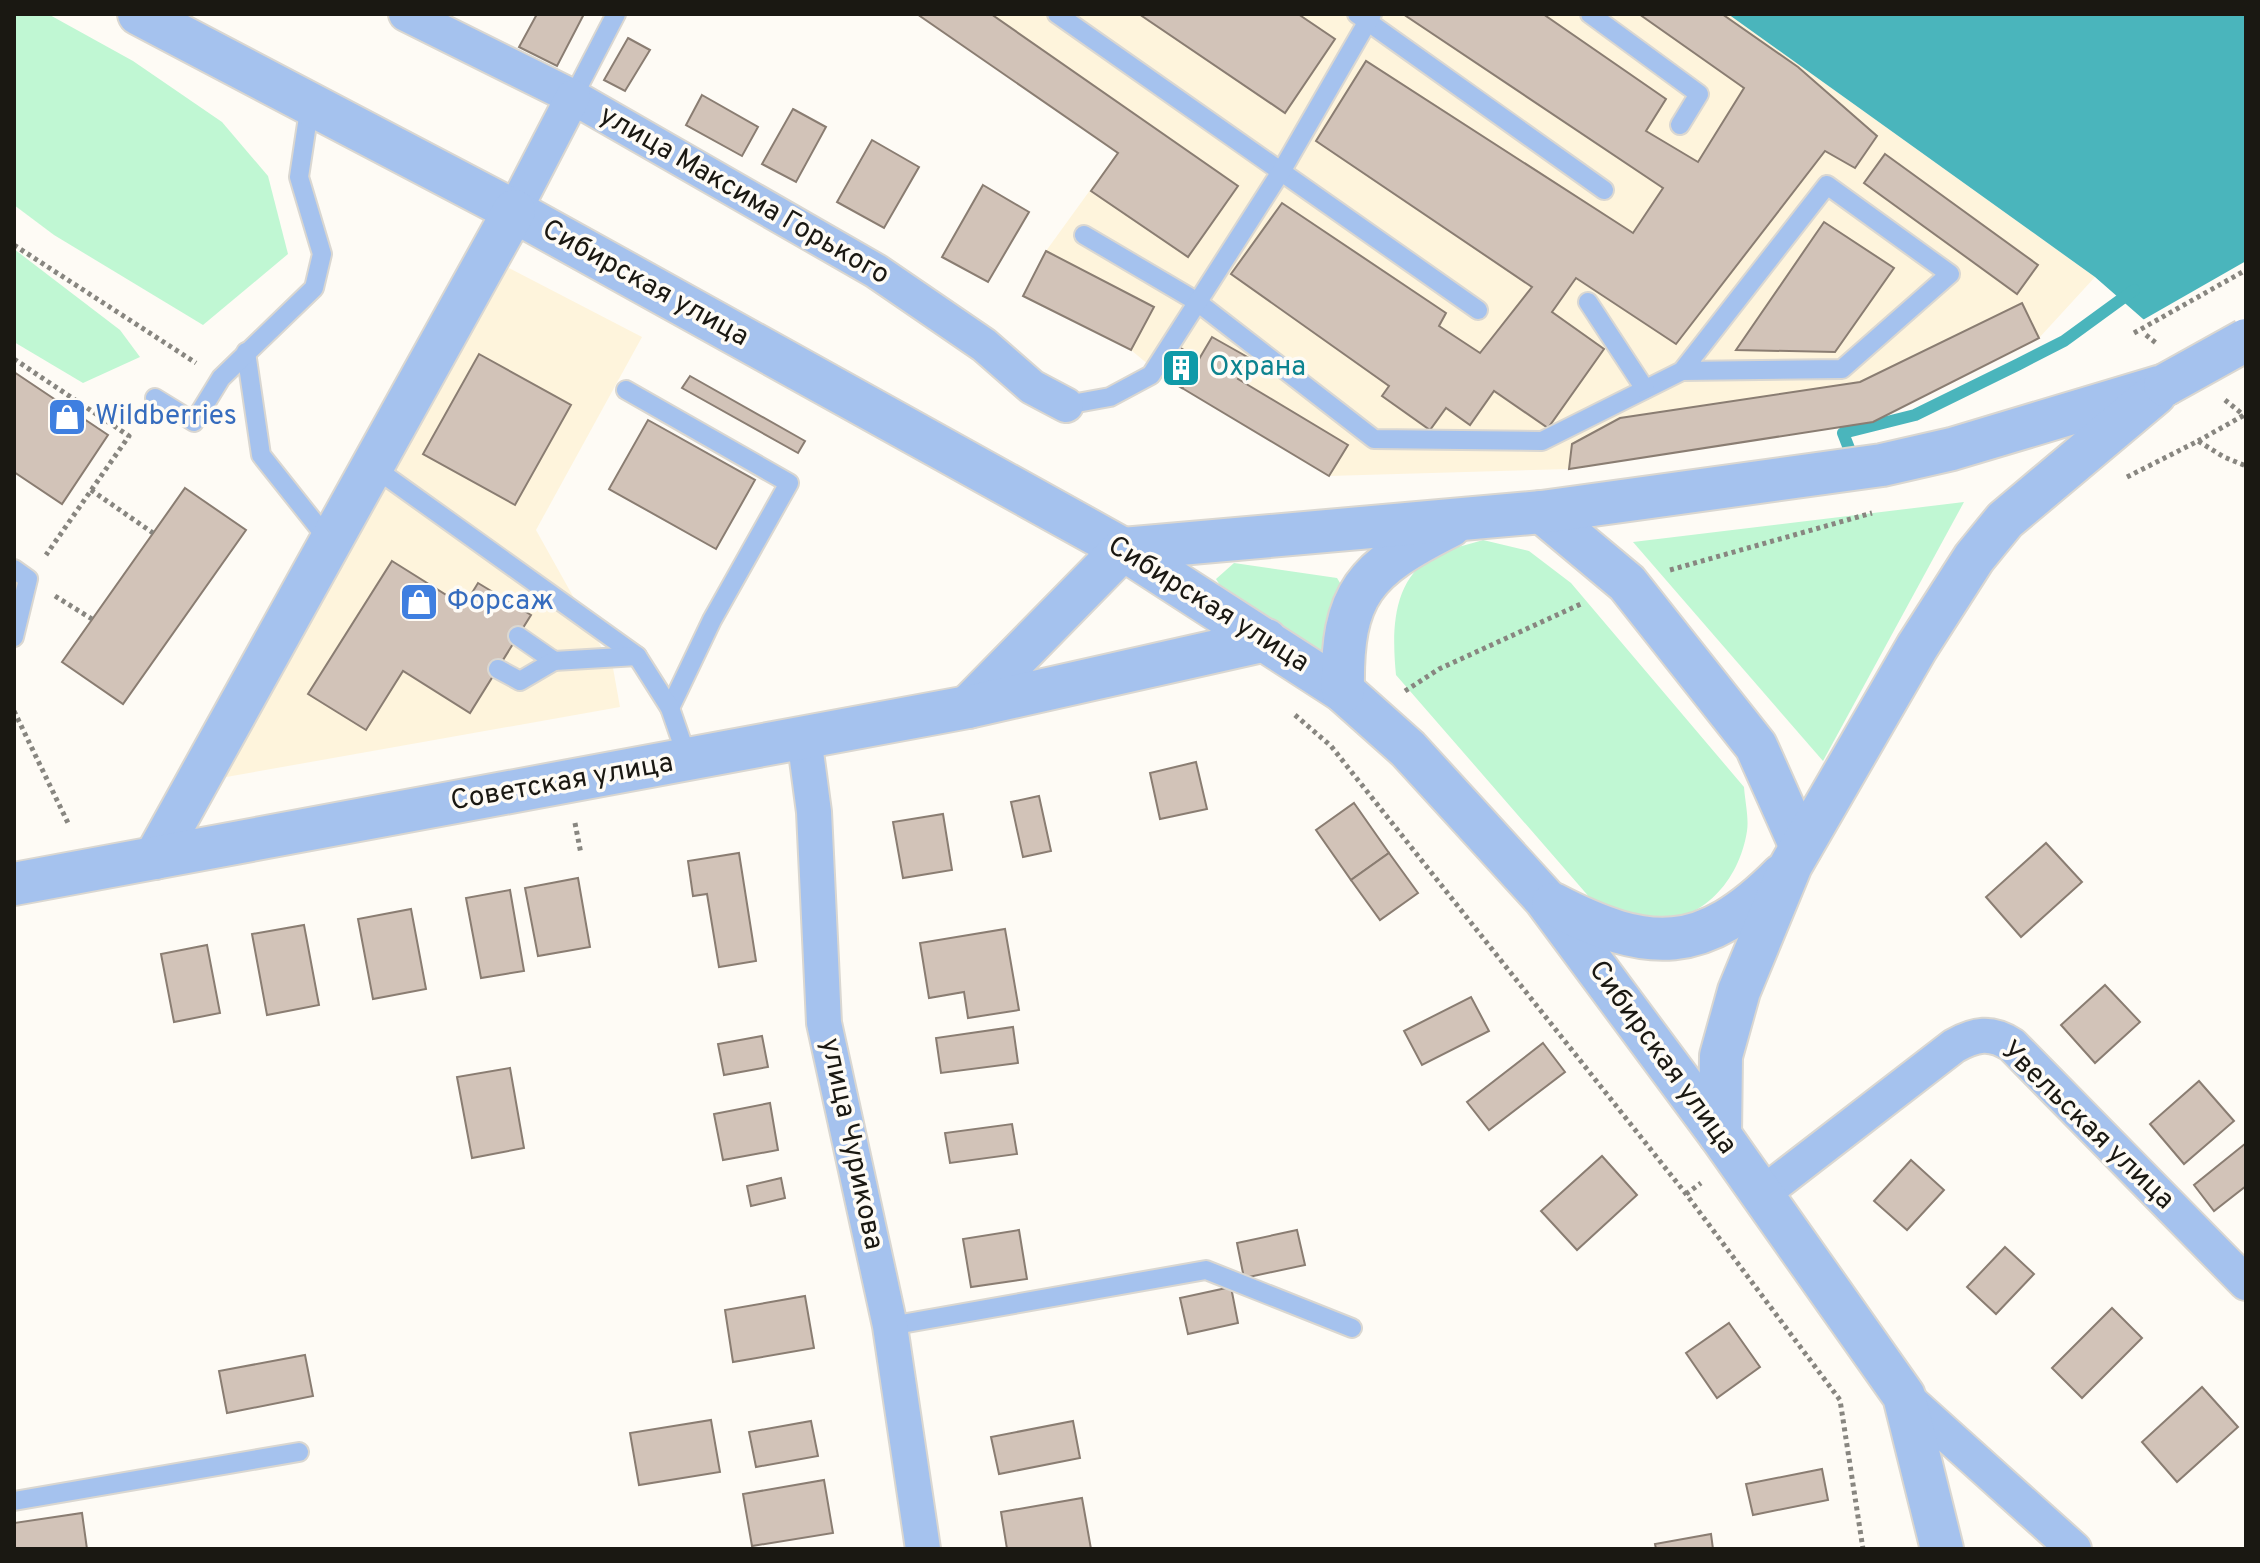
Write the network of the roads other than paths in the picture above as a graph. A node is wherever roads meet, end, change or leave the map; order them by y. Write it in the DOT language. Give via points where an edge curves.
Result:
graph roads {
  1 [pos="139,14"];
  2 [pos="406,14"];
  3 [pos="616,14"];
  4 [pos="1057,14"];
  5 [pos="1590,14"];
  6 [pos="1366,16"];
  7 [pos="573,97"];
  8 [pos="310,104"];
  9 [pos="1680,125"];
  10 [pos="1282,170"];
  11 [pos="1604,190"];
  12 [pos="514,211"];
  13 [pos="1084,235"];
  14 [pos="1196,301"];
  15 [pos="1588,302"];
  16 [pos="1478,310"];
  17 [pos="2246,340"];
  18 [pos="246,352"];
  19 [pos="1682,371"];
  20 [pos="2165,385"];
  21 [pos="1645,389"];
  22 [pos="626,390"];
  23 [pos="155,398"];
  24 [pos="1066,405"];
  25 [pos="372,466"];
  26 [pos="1542,512"];
  27 [pos="1469,516"];
  28 [pos="330,542"];
  29 [pos="1123,549"];
  30 [pos="21,574"];
  31 [pos="518,636"];
  32 [pos="14,637"];
  33 [pos="1266,640"];
  34 [pos="637,656"];
  35 [pos="554,661"];
  36 [pos="498,669"];
  37 [pos="1356,703"];
  38 [pos="968,707"];
  39 [pos="670,708"];
  40 [pos="804,737"];
  41 [pos="688,760"];
  42 [pos="1796,856"];
  43 [pos="155,858"];
  44 [pos="14,884"];
  45 [pos="1545,899"];
  46 [pos="1728,1147"];
  47 [pos="1761,1195"];
  48 [pos="2246,1283"];
  49 [pos="890,1326"];
  50 [pos="1352,1328"];
  51 [pos="1904,1396"];
  52 [pos="299,1452"];
  53 [pos="14,1501"];
  54 [pos="923,1549"];
  55 [pos="1942,1549"];
  56 [pos="2074,1549"];
  1 -- 8 [label="street, Сибирская улица"];
  2 -- 7 [label="street, улица Максима Горького"];
  3 -- 7 [label="lane"];
  4 -- 10 [label="lane"];
  5 -- 9 [label="lane" via="1699,94"];
  6 -- 10 [label="lane"];
  6 -- 11 [label="lane"];
  7 -- 12 [label="street"];
  7 -- 24 [label="street, улица Максима Горького" via="876,271 984,345 1032,387"];
  8 -- 12 [label="street, Сибирская улица"];
  8 -- 18 [label="lane" via="299,177 322,254 314,288"];
  10 -- 14 [label="lane"];
  10 -- 16 [label="lane"];
  12 -- 25 [label="street"];
  12 -- 29 [label="street, Сибирская улица"];
  13 -- 14 [label="lane"];
  14 -- 21 [label="lane" via="1374,439 1542,441"];
  14 -- 24 [label="lane" via="1151,375 1110,397"];
  15 -- 21 [label="lane"];
  17 -- 20 [label="street, bridge"];
  18 -- 23 [label="lane" via="221,378 194,422"];
  18 -- 28 [label="lane" via="261,455"];
  19 -- 19 [label="lane" via="1842,369 1950,274 1827,185"];
  19 -- 21 [label="lane"];
  20 -- 26 [label="street" via="1882,465"];
  20 -- 42 [label="street" via="2005,520 1974,558"];
  22 -- 39 [label="lane" via="789,483 712,620"];
  25 -- 28 [label="street"];
  25 -- 34 [label="lane"];
  26 -- 27 [label="street"];
  26 -- 42 [label="street" via="1627,583 1756,746"];
  27 -- 29 [label="street"];
  27 -- 37 [label="street" via="1399,552 1355,601 1342,645"];
  28 -- 43 [label="street"];
  29 -- 33 [label="street, Сибирская улица"];
  29 -- 38 [label="street"];
  30 -- 32 [label="lane"];
  31 -- 35 [label="lane"];
  33 -- 37 [label="street, Сибирская улица"];
  33 -- 38 [label="street, Советская улица"];
  34 -- 35 [label="lane"];
  34 -- 39 [label="lane"];
  35 -- 36 [label="lane" via="520,681"];
  37 -- 45 [label="street, Сибирская улица" via="1408,749"];
  38 -- 40 [label="street, Советская улица"];
  39 -- 41 [label="lane"];
  40 -- 41 [label="street, Советская улица"];
  40 -- 49 [label="street, улица Чурикова" via="814,812 824,1023"];
  41 -- 43 [label="street, Советская улица"];
  42 -- 45 [label="street" via="1750,908 1711,931 1678,939 1600,929"];
  42 -- 46 [label="street" via="1739,991 1721,1056"];
  43 -- 44 [label="street, Советская улица"];
  45 -- 46 [label="street, Сибирская улица"];
  46 -- 47 [label="street, Сибирская улица"];
  47 -- 48 [label="street, Увельская улица" via="1954,1046 1986,1034 2012,1045"];
  47 -- 51 [label="street, Сибирская улица"];
  49 -- 50 [label="lane" via="1206,1270"];
  49 -- 54 [label="street, улица Чурикова"];
  51 -- 55 [label="street, Сибирская улица"];
  51 -- 56 [label="street"];
  52 -- 53 [label="lane"];
}
